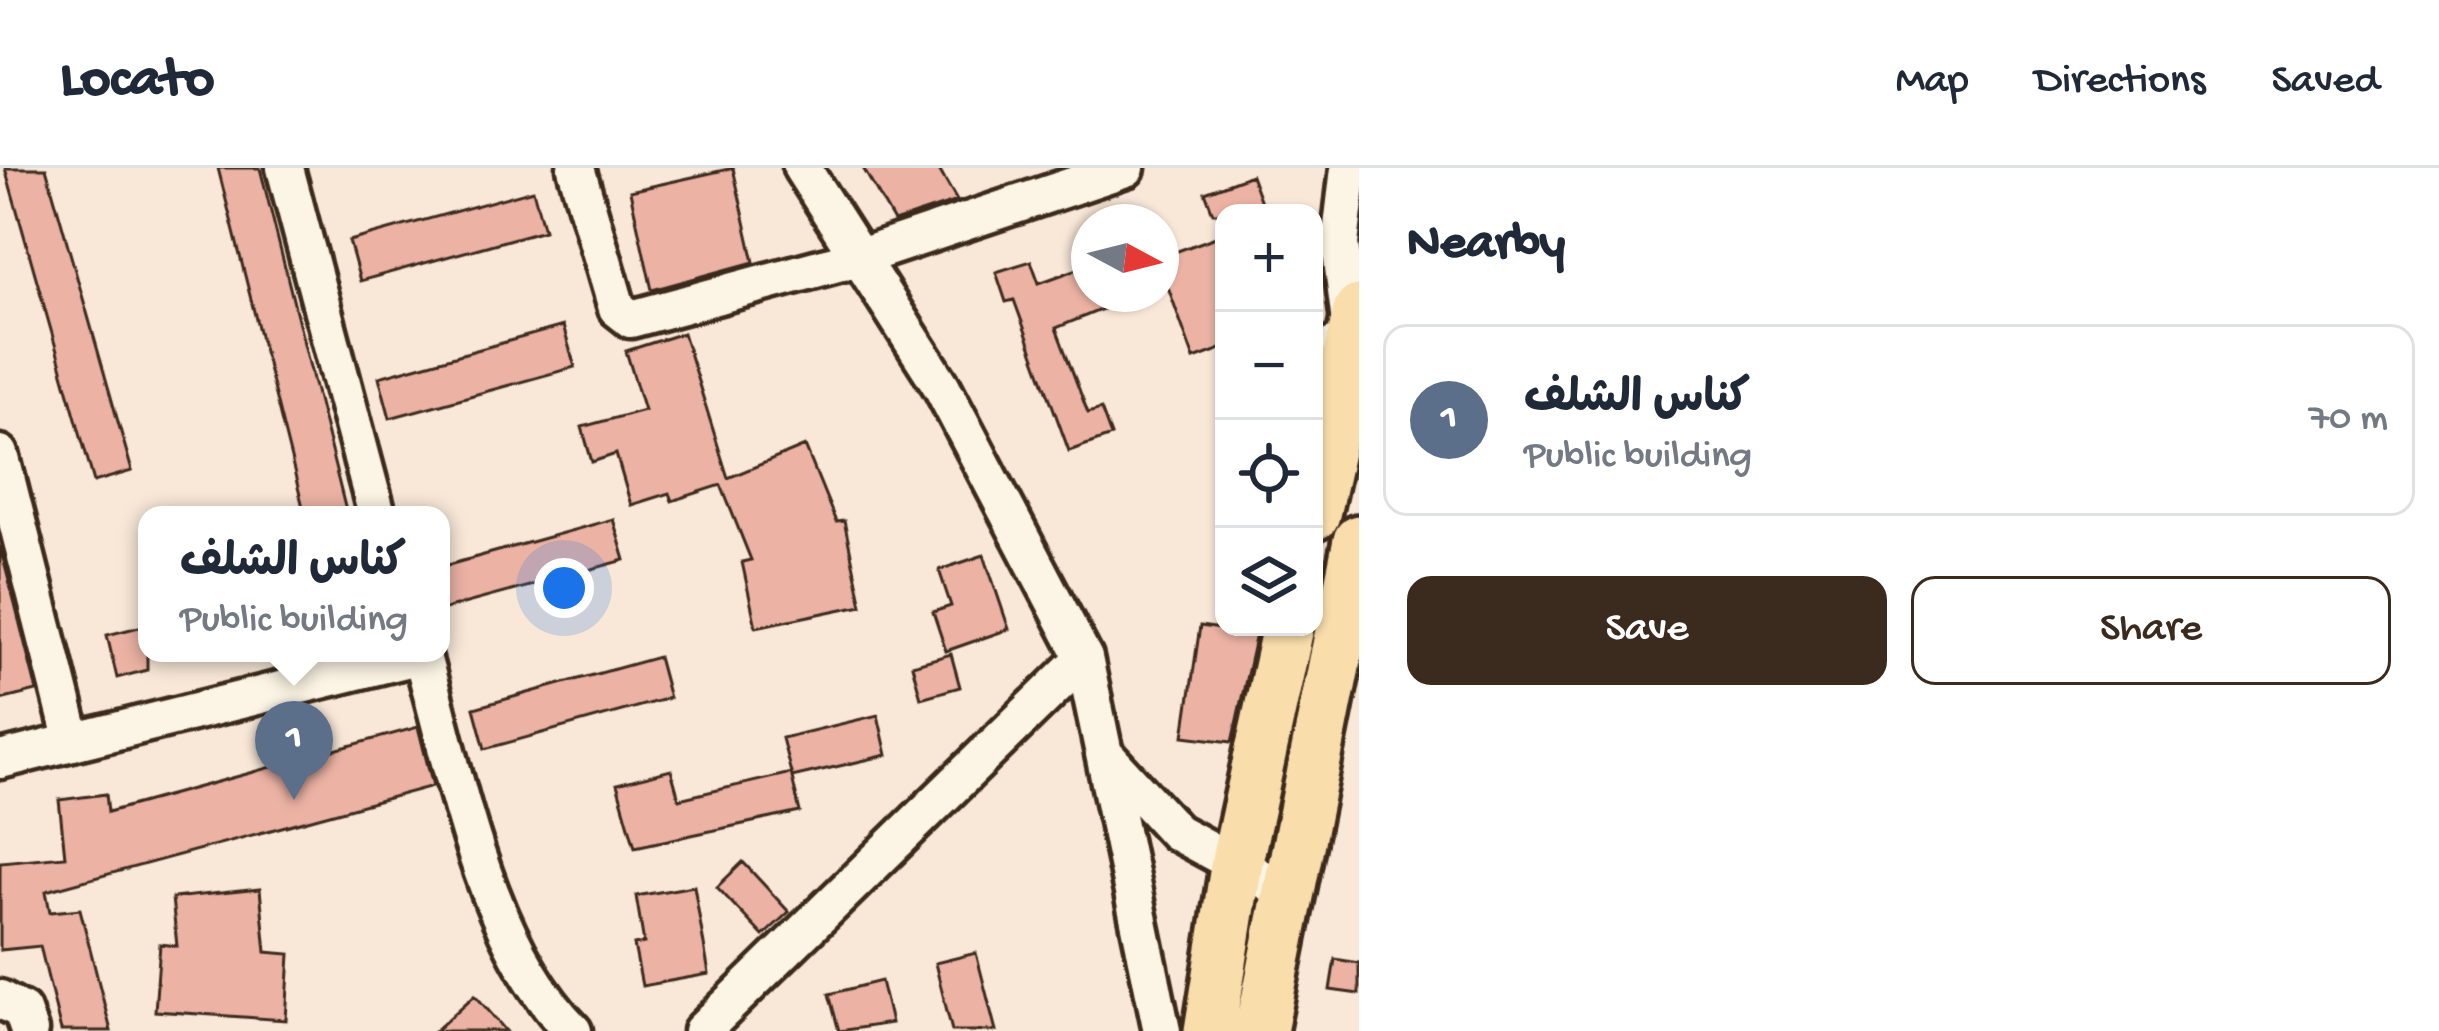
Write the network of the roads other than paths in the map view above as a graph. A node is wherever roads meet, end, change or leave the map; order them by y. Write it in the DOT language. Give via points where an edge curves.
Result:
graph roads {
  1 [pos="285,168"];
  2 [pos="577,168"];
  3 [pos="802,168"];
  4 [pos="1126,168"];
  5 [pos="1349,168"];
  6 [pos="860,257"];
  7 [pos="1342,334"];
  8 [pos="0,454"];
  9 [pos="1323,456"];
  10 [pos="375,506"];
  11 [pos="1359,541"];
  12 [pos="1285,636"];
  13 [pos="1084,658"];
  14 [pos="389,662"];
  15 [pos="423,662"];
  16 [pos="73,742"];
  17 [pos="1106,756"];
  18 [pos="0,760"];
  19 [pos="1237,861"];
  20 [pos="1285,891"];
  21 [pos="0,999"];
  22 [pos="29,1031"];
  23 [pos="573,1031"];
  24 [pos="702,1031"];
  25 [pos="1162,1031"];
  26 [pos="1210,1031"];
  27 [pos="1261,1031"];
  1 -- 10 [label="street"];
  2 -- 6 [label="street" via="617,308 631,319"];
  3 -- 6 [label="street"];
  4 -- 6 [label="street"];
  5 -- 7 [label="street"];
  6 -- 13 [label="street" via="942,387"];
  7 -- 9 [label="highway"];
  8 -- 16 [label="street"];
  11 -- 20 [label="highway"];
  12 -- 19 [label="highway"];
  13 -- 17 [label="street"];
  13 -- 24 [label="street"];
  14 -- 16 [label="street"];
  15 -- 23 [label="street" via="518,958 533,988"];
  16 -- 18 [label="street"];
  17 -- 19 [label="street" via="1161,820"];
  17 -- 25 [label="street"];
  19 -- 20 [label="street"];
  19 -- 26 [label="highway"];
  20 -- 27 [label="highway"];
  21 -- 22 [label="street" via="22,1011"];
}
